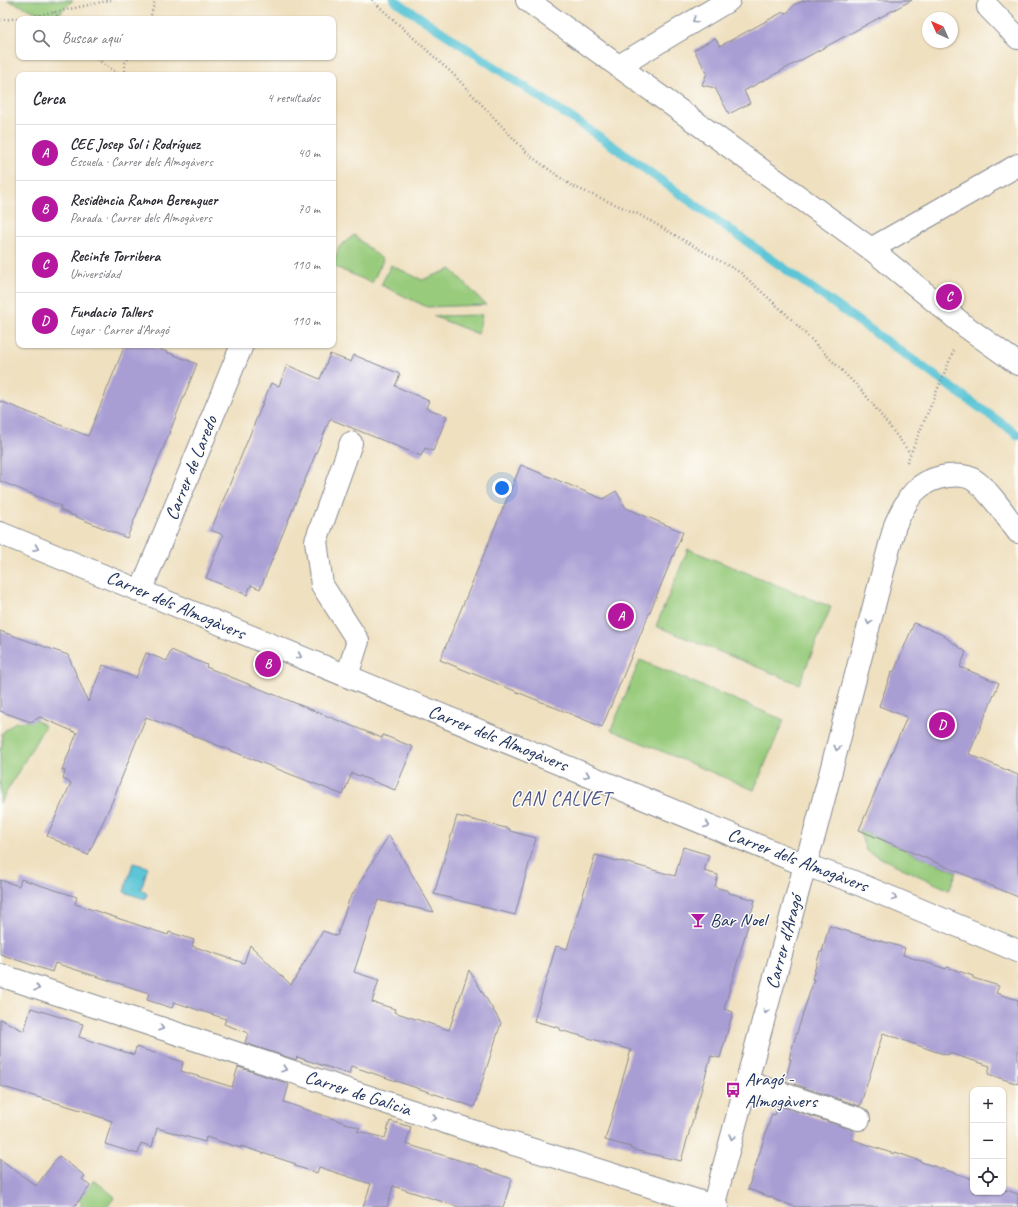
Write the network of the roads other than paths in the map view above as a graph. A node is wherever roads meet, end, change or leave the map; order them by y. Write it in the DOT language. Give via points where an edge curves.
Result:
graph roads {
  1 [pos="527,0"];
  2 [pos="729,0"];
  3 [pos="988,7"];
  4 [pos="1018,38"];
  5 [pos="618,66"];
  6 [pos="1018,165"];
  7 [pos="870,249"];
  8 [pos="241,348"];
  9 [pos="1018,364"];
  10 [pos="351,443"];
  11 [pos="1018,532"];
  12 [pos="0,533"];
  13 [pos="141,590"];
  14 [pos="347,676"];
  15 [pos="805,865"];
  16 [pos="1018,951"];
  17 [pos="0,976"];
  18 [pos="747,1082"];
  19 [pos="859,1118"];
  20 [pos="714,1207"];
  1 -- 5 [label="street"];
  2 -- 5 [label="street, one-way"];
  3 -- 4 [label="street"];
  5 -- 7 [label="street"];
  6 -- 7 [label="street"];
  7 -- 9 [label="street" via="965,326"];
  8 -- 13 [label="street, Carrer de Laredo"];
  10 -- 14 [label="street" via="316,541 322,585 358,641"];
  11 -- 15 [label="street, Carrer d'Aragó, one-way" via="984,488 973,479 957,475 936,478 919,486 906,503 895,525"];
  12 -- 13 [label="street, Carrer dels Almogàvers, one-way"];
  13 -- 14 [label="street, Carrer dels Almogàvers, one-way"];
  14 -- 15 [label="street, Carrer dels Almogàvers, one-way"];
  15 -- 16 [label="street, Carrer dels Almogàvers, one-way" via="849,880"];
  15 -- 18 [label="street, Carrer d'Aragó, one-way"];
  17 -- 20 [label="street, Carrer de Galicia, one-way" via="472,1131"];
  18 -- 19 [label="street"];
  18 -- 20 [label="street, Carrer d'Aragó, one-way"];
}
